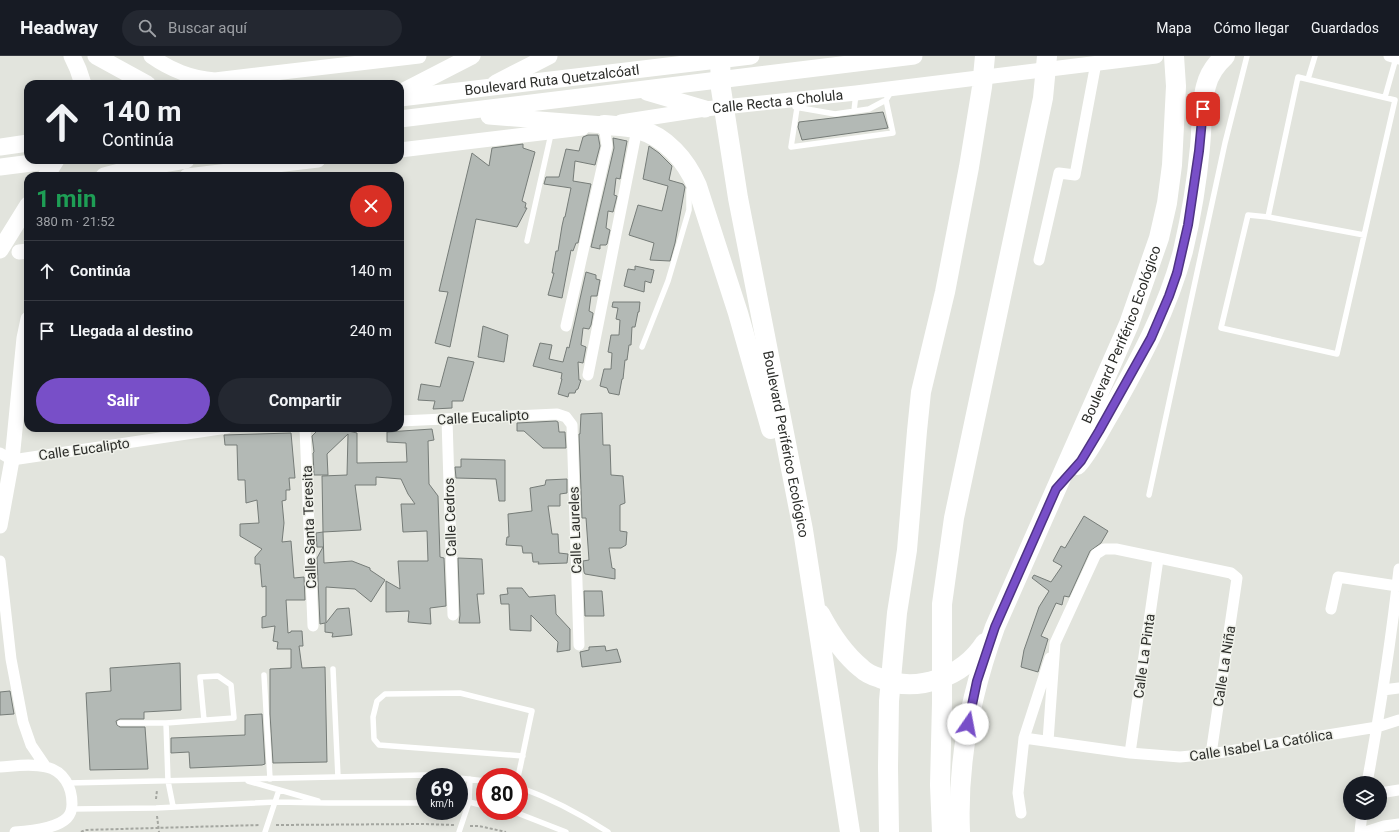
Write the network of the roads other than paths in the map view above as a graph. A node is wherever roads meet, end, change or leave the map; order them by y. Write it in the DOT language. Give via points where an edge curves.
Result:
graph roads {
  1 [pos="72,56"];
  2 [pos="96,56"];
  3 [pos="151,56"];
  4 [pos="419,56"];
  5 [pos="472,56"];
  6 [pos="549,56"];
  7 [pos="720,56"];
  8 [pos="751,56"];
  9 [pos="914,56"];
  10 [pos="985,56"];
  11 [pos="1047,56"];
  12 [pos="1156,56"];
  13 [pos="1174,56"];
  14 [pos="1225,56"];
  15 [pos="1247,56"];
  16 [pos="1315,56"];
  17 [pos="1395,58"];
  18 [pos="1096,63"];
  19 [pos="1308,79"];
  20 [pos="82,80"];
  21 [pos="140,80"];
  22 [pos="486,88"];
  23 [pos="641,90"];
  24 [pos="404,91"];
  25 [pos="856,93"];
  26 [pos="890,94"];
  27 [pos="1385,97"];
  28 [pos="404,98"];
  29 [pos="794,104"];
  30 [pos="705,109"];
  31 [pos="854,111"];
  32 [pos="451,113"];
  33 [pos="404,119"];
  34 [pos="604,125"];
  35 [pos="637,129"];
  36 [pos="551,132"];
  37 [pos="24,144"];
  38 [pos="0,147"];
  39 [pos="404,150"];
  40 [pos="162,164"];
  41 [pos="285,164"];
  42 [pos="52,166"];
  43 [pos="0,167"];
  44 [pos="119,172"];
  45 [pos="220,172"];
  46 [pos="687,175"];
  47 [pos="24,217"];
  48 [pos="1268,217"];
  49 [pos="1364,235"];
  50 [pos="527,241"];
  51 [pos="0,250"];
  52 [pos="1039,260"];
  53 [pos="566,326"];
  54 [pos="24,338"];
  55 [pos="642,347"];
  56 [pos="588,375"];
  57 [pos="566,417"];
  58 [pos="447,419"];
  59 [pos="404,421"];
  60 [pos="195,432"];
  61 [pos="305,432"];
  62 [pos="6,456"];
  63 [pos="1056,489"];
  64 [pos="1149,495"];
  65 [pos="0,526"];
  66 [pos="803,530"];
  67 [pos="1158,559"];
  68 [pos="0,561"];
  69 [pos="1399,569"];
  70 [pos="1397,586"];
  71 [pos="815,601"];
  72 [pos="1397,603"];
  73 [pos="1331,610"];
  74 [pos="453,615"];
  75 [pos="313,626"];
  76 [pos="995,627"];
  77 [pos="1055,643"];
  78 [pos="579,645"];
  79 [pos="5,660"];
  80 [pos="333,669"];
  81 [pos="264,675"];
  82 [pos="1399,688"];
  83 [pos="1383,690"];
  84 [pos="204,720"];
  85 [pos="1399,720"];
  86 [pos="120,723"];
  87 [pos="166,723"];
  88 [pos="1377,727"];
  89 [pos="1024,738"];
  90 [pos="1048,741"];
  91 [pos="1130,754"];
  92 [pos="1211,754"];
  93 [pos="523,756"];
  94 [pos="0,767"];
  95 [pos="46,767"];
  96 [pos="520,768"];
  97 [pos="416,775"];
  98 [pos="1368,776"];
  99 [pos="338,777"];
  100 [pos="242,779"];
  101 [pos="270,779"];
  102 [pos="470,779"];
  103 [pos="476,780"];
  104 [pos="168,781"];
  105 [pos="68,783"];
  106 [pos="279,790"];
  107 [pos="528,790"];
  108 [pos="1399,790"];
  109 [pos="1387,792"];
  110 [pos="276,802"];
  111 [pos="416,802"];
  112 [pos="469,802"];
  113 [pos="328,803"];
  114 [pos="476,804"];
  115 [pos="174,806"];
  116 [pos="72,809"];
  117 [pos="1021,813"];
  118 [pos="528,817"];
  119 [pos="1361,820"];
  120 [pos="1399,824"];
  121 [pos="15,832"];
  122 [pos="266,832"];
  123 [pos="459,832"];
  124 [pos="566,832"];
  125 [pos="608,832"];
  126 [pos="850,832"];
  127 [pos="889,832"];
  128 [pos="942,832"];
  129 [pos="960,832"];
  130 [pos="1360,832"];
  131 [pos="1366,832"];
  1 -- 20 [label="main road"];
  2 -- 21 [label="main road"];
  3 -- 4 [label="main road" via="182,74 215,80"];
  5 -- 24 [label="main road"];
  6 -- 22 [label="main road"];
  7 -- 66 [label="highway, Boulevard Periférico Ecológico" via="722,88 738,198"];
  8 -- 22 [label="main road, Boulevard Ruta Quetzalcóatl"];
  9 -- 23 [label="main road, Calle Recta a Cholula"];
  10 -- 127 [label="highway" via="969,167 945,292 921,392 907,550 897,613 889,701"];
  11 -- 128 [label="highway" via="1043,98 954,518 942,604"];
  12 -- 18 [label="main road, Calle Recta a Cholula"];
  13 -- 63 [label="highway, Boulevard Periférico Ecológico" via="1176,86 1172,166 1159,238 1129,324"];
  14 -- 63 [label="highway" via="1213,69 1206,86 1190,218 1169,296 1151,338 1099,431 1081,461"];
  15 -- 64 [label="lane" via="1225,143"];
  16 -- 19 [label="lane"];
  17 -- 27 [label="lane"];
  18 -- 26 [label="main road, Calle Recta a Cholula"];
  18 -- 52 [label="street" via="1075,175 1060,173"];
  19 -- 27 [label="lane"];
  19 -- 48 [label="lane" via="1298,77"];
  22 -- 28 [label="main road, Boulevard Ruta Quetzalcóatl"];
  23 -- 30 [label="main road"];
  23 -- 32 [label="main road, Calle Recta a Cholula"];
  25 -- 26 [label="main road, Calle Recta a Cholula"];
  25 -- 29 [label="main road, Calle Recta a Cholula"];
  25 -- 31 [label="lane"];
  26 -- 29 [label="lane" via="893,133 791,147"];
  26 -- 31 [label="lane" via="869,109"];
  27 -- 49 [label="lane" via="1395,100"];
  29 -- 30 [label="main road, Calle Recta a Cholula"];
  29 -- 31 [label="lane" via="835,114"];
  30 -- 34 [label="main road, Calle Recta a Cholula"];
  32 -- 33 [label="main road, Calle Recta a Cholula"];
  32 -- 34 [label="main road"];
  34 -- 35 [label="highway"];
  34 -- 36 [label="main road, Calle Recta a Cholula"];
  34 -- 53 [label="street" via="607,146"];
  35 -- 46 [label="highway" via="660,140 679,156"];
  35 -- 56 [label="street"];
  36 -- 39 [label="main road, Calle Recta a Cholula"];
  36 -- 50 [label="lane"];
  37 -- 38 [label="main road"];
  40 -- 44 [label="main road"];
  41 -- 45 [label="main road"];
  42 -- 43 [label="main road"];
  46 -- 55 [label="lane" via="689,210 668,281"];
  46 -- 66 [label="highway" via="697,186"];
  47 -- 51 [label="main road"];
  48 -- 49 [label="lane"];
  48 -- 49 [label="lane" via="1248,215 1221,328 1337,354"];
  54 -- 62 [label="main road"];
  57 -- 58 [label="street, Calle Eucalipto" via="557,414"];
  57 -- 78 [label="street, Calle Laureles" via="572,425"];
  58 -- 59 [label="street, Calle Eucalipto"];
  58 -- 74 [label="street, Calle Cedros"];
  60 -- 62 [label="street, Calle Eucalipto"];
  61 -- 75 [label="street, Calle Santa Teresita"];
  62 -- 65 [label="main road"];
  63 -- 76 [label="highway, Boulevard Periférico Ecológico"];
  66 -- 71 [label="highway, Boulevard Periférico Ecológico"];
  67 -- 77 [label="street" via="1104,549 1096,554"];
  67 -- 91 [label="street, Calle La Pinta"];
  67 -- 92 [label="street, Calle La Niña" via="1231,573 1237,578"];
  68 -- 79 [label="street"];
  69 -- 70 [label="street"];
  70 -- 72 [label="street"];
  70 -- 73 [label="street" via="1338,577"];
  71 -- 76 [label="highway" via="828,628 861,669 895,683 918,684 950,675 976,655"];
  71 -- 126 [label="highway, Boulevard Periférico Ecológico"];
  72 -- 83 [label="street"];
  76 -- 129 [label="highway, Boulevard Periférico Ecológico" via="977,681 968,724 962,773"];
  77 -- 89 [label="street"];
  77 -- 90 [label="street"];
  79 -- 95 [label="street" via="31,746"];
  80 -- 99 [label="lane"];
  81 -- 101 [label="lane"];
  82 -- 83 [label="street"];
  83 -- 88 [label="street"];
  84 -- 84 [label="lane" via="234,718 231,685 218,676 200,677"];
  84 -- 87 [label="lane"];
  85 -- 88 [label="street, Calle Isabel La Católica"];
  86 -- 87 [label="lane"];
  87 -- 104 [label="lane"];
  88 -- 92 [label="street, Calle Isabel La Católica"];
  88 -- 98 [label="street"];
  89 -- 90 [label="street, Calle Isabel La Católica"];
  89 -- 117 [label="street" via="1018,792"];
  90 -- 91 [label="street, Calle Isabel La Católica"];
  91 -- 92 [label="street, Calle Isabel La Católica" via="1180,757"];
  93 -- 93 [label="lane" via="532,711 460,693 385,694 377,701 373,717 374,739 379,745"];
  93 -- 96 [label="lane"];
  94 -- 95 [label="street"];
  95 -- 105 [label="street" via="58,772"];
  97 -- 99 [label="lane"];
  99 -- 101 [label="lane"];
  100 -- 101 [label="lane"];
  100 -- 104 [label="lane"];
  100 -- 106 [label="lane"];
  102 -- 103 [label="lane"];
  102 -- 112 [label="lane"];
  104 -- 105 [label="lane"];
  104 -- 115 [label="lane"];
  105 -- 116 [label="street"];
  106 -- 110 [label="lane"];
  106 -- 113 [label="lane"];
  107 -- 125 [label="lane" via="581,815"];
  108 -- 109 [label="street"];
  110 -- 113 [label="lane"];
  110 -- 115 [label="lane"];
  110 -- 122 [label="lane"];
  111 -- 113 [label="lane"];
  112 -- 114 [label="lane"];
  112 -- 123 [label="lane"];
  115 -- 116 [label="lane"];
  116 -- 121 [label="street" via="68,817 58,824 32,831"];
  118 -- 124 [label="lane"];
  119 -- 130 [label="street"];
  120 -- 131 [label="street"];
}
